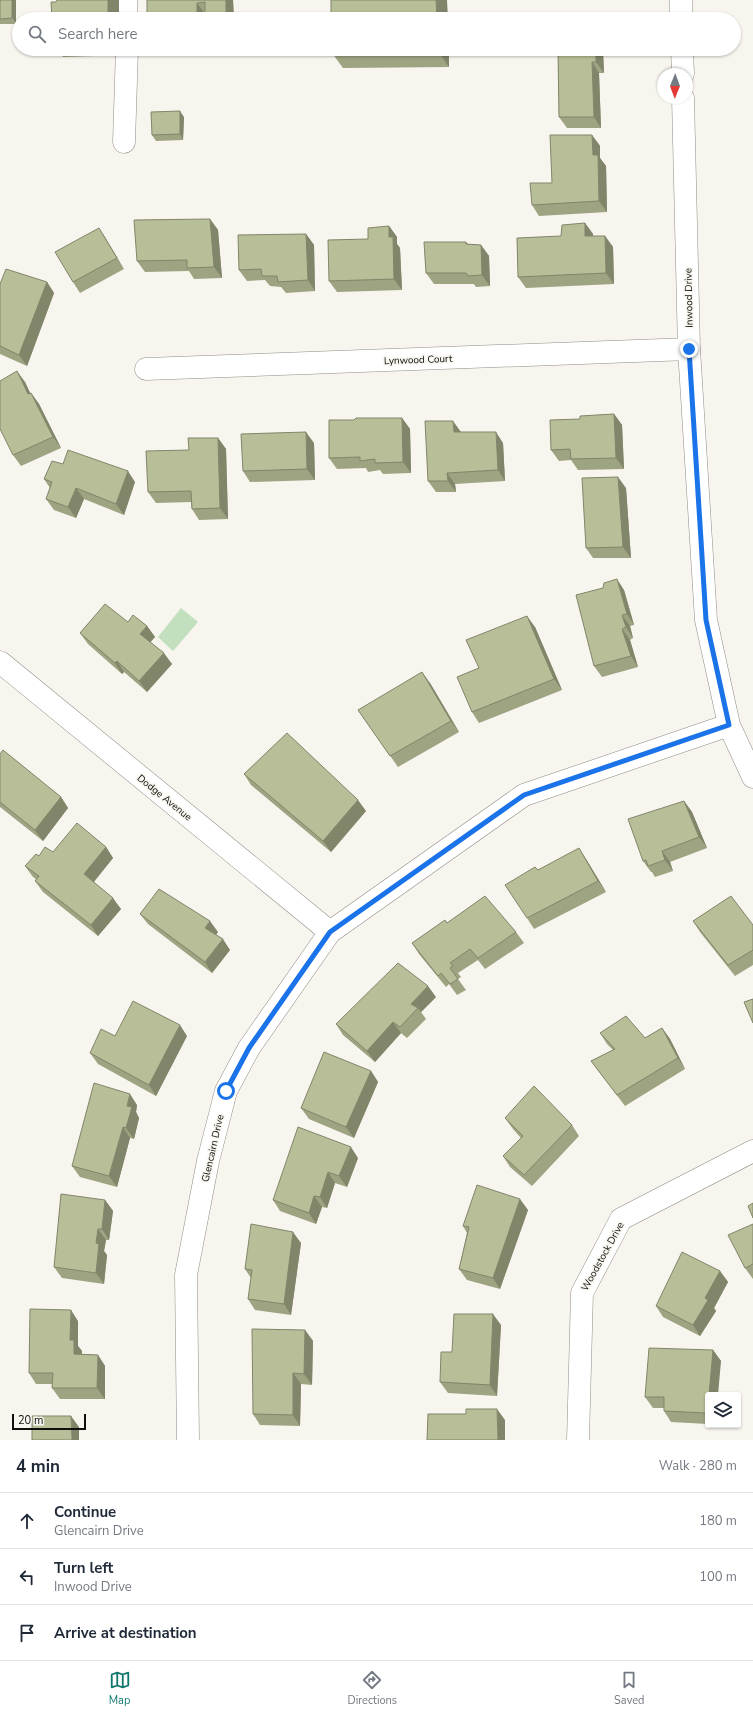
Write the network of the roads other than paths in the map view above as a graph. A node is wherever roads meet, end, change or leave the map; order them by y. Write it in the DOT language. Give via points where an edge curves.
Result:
graph roads {
  1 [pos="126,0"];
  2 [pos="681,0"];
  3 [pos="126,12"];
  4 [pos="681,12"];
  5 [pos="127,56"];
  6 [pos="682,56"];
  7 [pos="682,68"];
  8 [pos="683,104"];
  9 [pos="124,142"];
  10 [pos="689,349"];
  11 [pos="146,369"];
  12 [pos="0,662"];
  13 [pos="729,725"];
  14 [pos="753,777"];
  15 [pos="330,932"];
  16 [pos="753,1151"];
  17 [pos="188,1440"];
  18 [pos="578,1440"];
  1 -- 3 [label="street"];
  2 -- 4 [label="street"];
  5 -- 9 [label="street"];
  6 -- 7 [label="street"];
  8 -- 10 [label="street, Inwood Drive"];
  10 -- 11 [label="street, Lynwood Court"];
  10 -- 13 [label="street, Inwood Drive" via="706,620"];
  12 -- 15 [label="street, Dodge Avenue"];
  13 -- 14 [label="street, Inwood Drive"];
  13 -- 15 [label="street, Glencairn Drive" via="524,795"];
  15 -- 17 [label="street, Glencairn Drive" via="249,1048 226,1091 208,1161 186,1275"];
  16 -- 18 [label="street, Woodstock Drive" via="621,1219 582,1293"];
}
